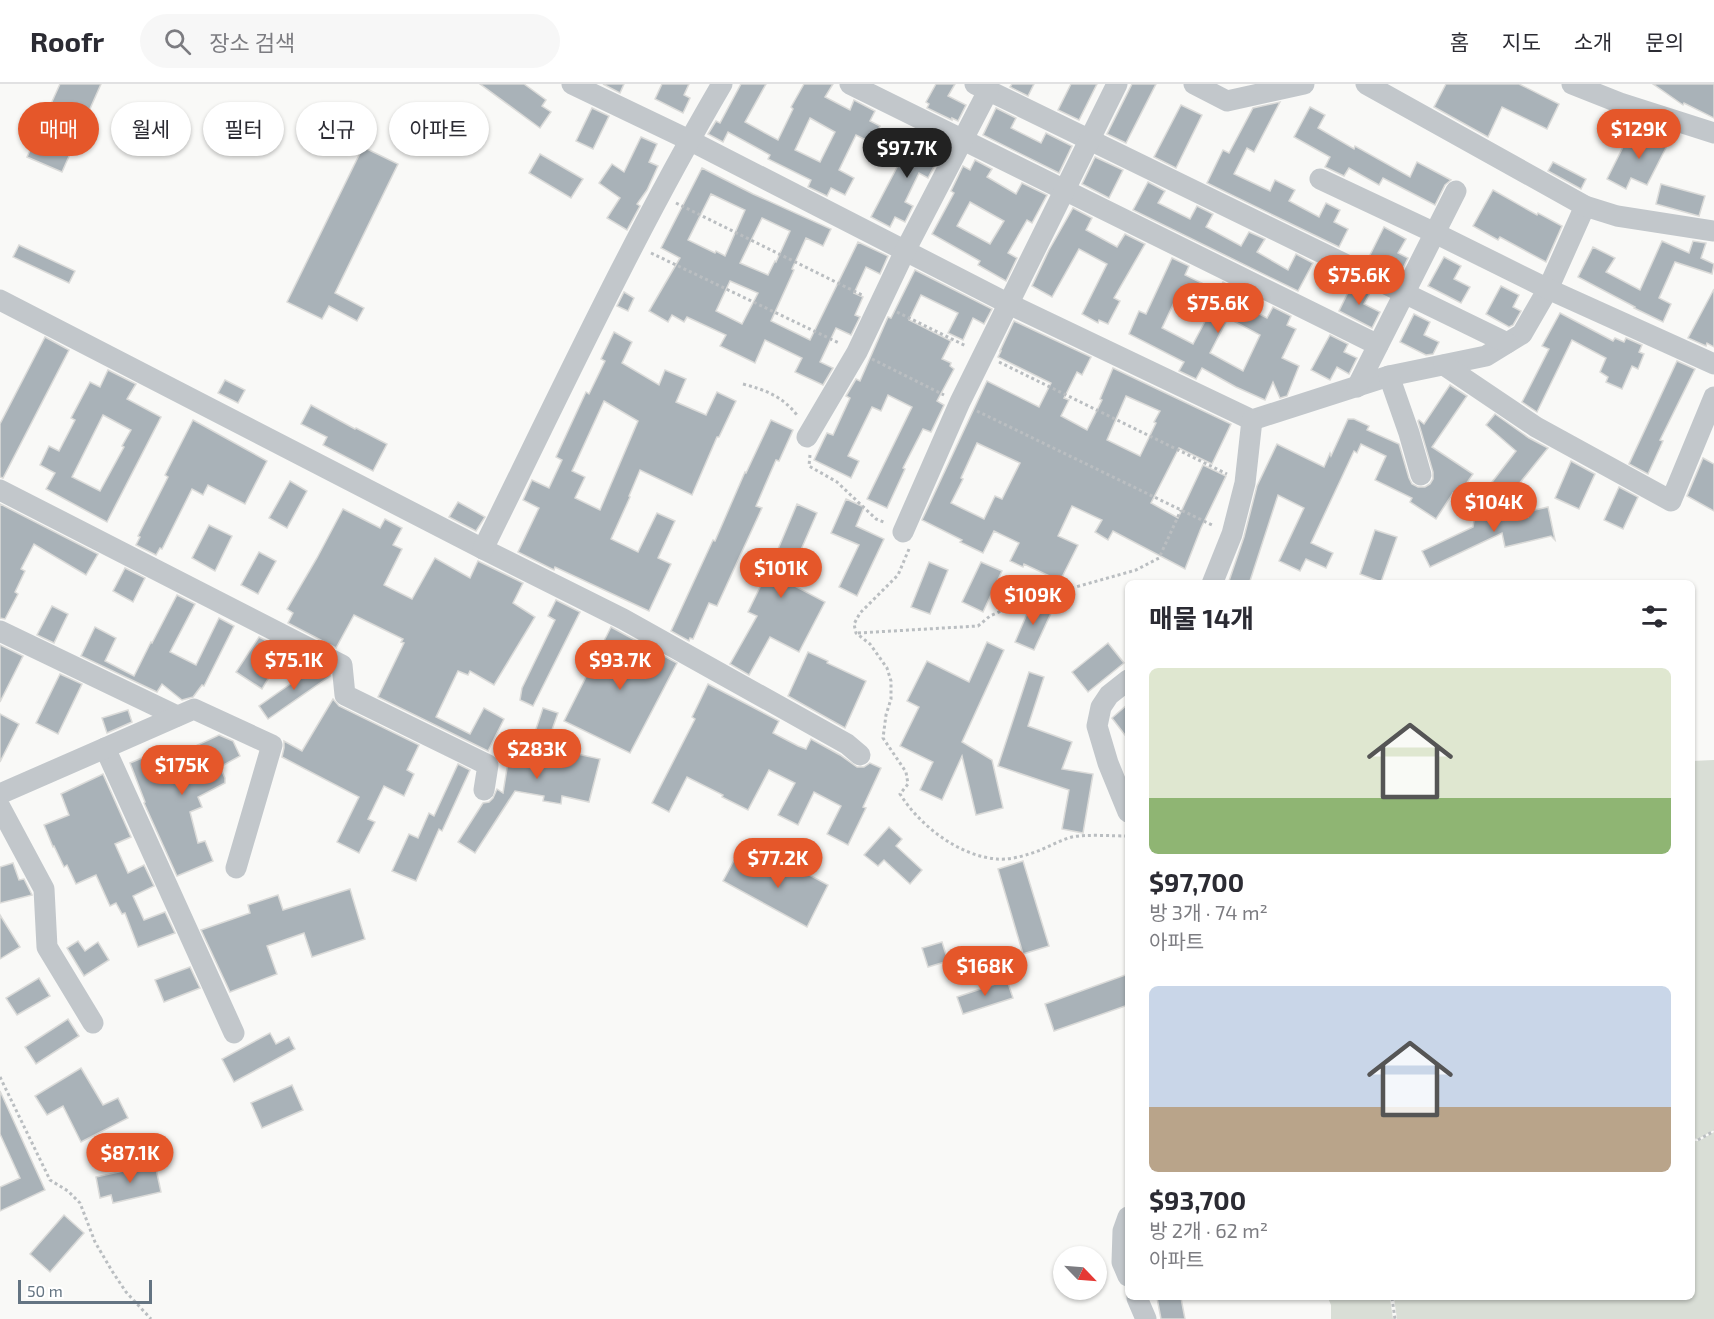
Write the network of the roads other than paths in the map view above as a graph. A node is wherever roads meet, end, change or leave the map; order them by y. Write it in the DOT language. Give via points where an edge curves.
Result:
graph roads {
  1 [pos="722,84"];
  2 [pos="850,84"];
  3 [pos="1117,84"];
  4 [pos="1194,84"];
  5 [pos="1304,84"];
  6 [pos="1366,84"];
  7 [pos="1572,84"];
  8 [pos="578,85"];
  9 [pos="982,87"];
  10 [pos="1714,133"];
  11 [pos="963,139"];
  12 [pos="689,140"];
  13 [pos="1090,140"];
  14 [pos="1320,178"];
  15 [pos="1065,189"];
  16 [pos="1456,191"];
  17 [pos="1585,206"];
  18 [pos="1714,231"];
  19 [pos="1435,232"];
  20 [pos="905,251"];
  21 [pos="1548,290"];
  22 [pos="1403,294"];
  23 [pos="0,300"];
  24 [pos="1009,304"];
  25 [pos="1507,343"];
  26 [pos="1378,345"];
  27 [pos="1714,364"];
  28 [pos="1444,365"];
  29 [pos="1389,376"];
  30 [pos="1357,387"];
  31 [pos="1714,397"];
  32 [pos="1252,420"];
  33 [pos="807,437"];
  34 [pos="1421,475"];
  35 [pos="0,490"];
  36 [pos="903,532"];
  37 [pos="483,549"];
  38 [pos="1214,580"];
  39 [pos="0,631"];
  40 [pos="1125,683"];
  41 [pos="177,716"];
  42 [pos="105,748"];
  43 [pos="860,755"];
  44 [pos="484,790"];
  45 [pos="0,794"];
  46 [pos="1125,805"];
  47 [pos="0,807"];
  48 [pos="236,868"];
  49 [pos="93,1023"];
  50 [pos="234,1033"];
  51 [pos="1125,1225"];
  52 [pos="1125,1269"];
  53 [pos="1138,1300"];
  54 [pos="1146,1319"];
  1 -- 12 [label="street"];
  2 -- 11 [label="street"];
  3 -- 13 [label="street"];
  4 -- 5 [label="street" via="1227,101"];
  6 -- 17 [label="street"];
  7 -- 10 [label="street"];
  8 -- 12 [label="street"];
  9 -- 11 [label="street"];
  9 -- 13 [label="street"];
  11 -- 15 [label="street"];
  11 -- 20 [label="street"];
  12 -- 20 [label="street"];
  12 -- 37 [label="street" via="633,244"];
  13 -- 15 [label="street"];
  13 -- 22 [label="street"];
  14 -- 19 [label="street"];
  15 -- 24 [label="street"];
  15 -- 26 [label="street"];
  16 -- 19 [label="street"];
  17 -- 18 [label="street" via="1617,216"];
  17 -- 21 [label="street"];
  19 -- 21 [label="street"];
  19 -- 22 [label="street"];
  20 -- 24 [label="street"];
  20 -- 33 [label="street" via="857,352"];
  21 -- 25 [label="street" via="1522,334"];
  21 -- 27 [label="street"];
  22 -- 25 [label="street"];
  22 -- 26 [label="street"];
  23 -- 37 [label="street"];
  24 -- 32 [label="street"];
  24 -- 36 [label="street" via="960,402"];
  25 -- 28 [label="street" via="1486,356"];
  26 -- 30 [label="street"];
  28 -- 29 [label="street"];
  28 -- 31 [label="street" via="1536,427 1671,501"];
  29 -- 30 [label="street"];
  29 -- 34 [label="street"];
  30 -- 32 [label="street"];
  32 -- 38 [label="street" via="1245,483 1232,534"];
  35 -- 44 [label="street" via="342,664 345,694 488,765"];
  37 -- 43 [label="street" via="699,660"];
  39 -- 41 [label="street"];
  40 -- 46 [label="street" via="1101,706 1097,726"];
  41 -- 42 [label="street"];
  41 -- 48 [label="street" via="194,709 272,745"];
  42 -- 45 [label="street"];
  42 -- 50 [label="street"];
  47 -- 49 [label="street" via="44,890 47,947"];
  51 -- 52 [label="street"];
  53 -- 54 [label="street"];
}
